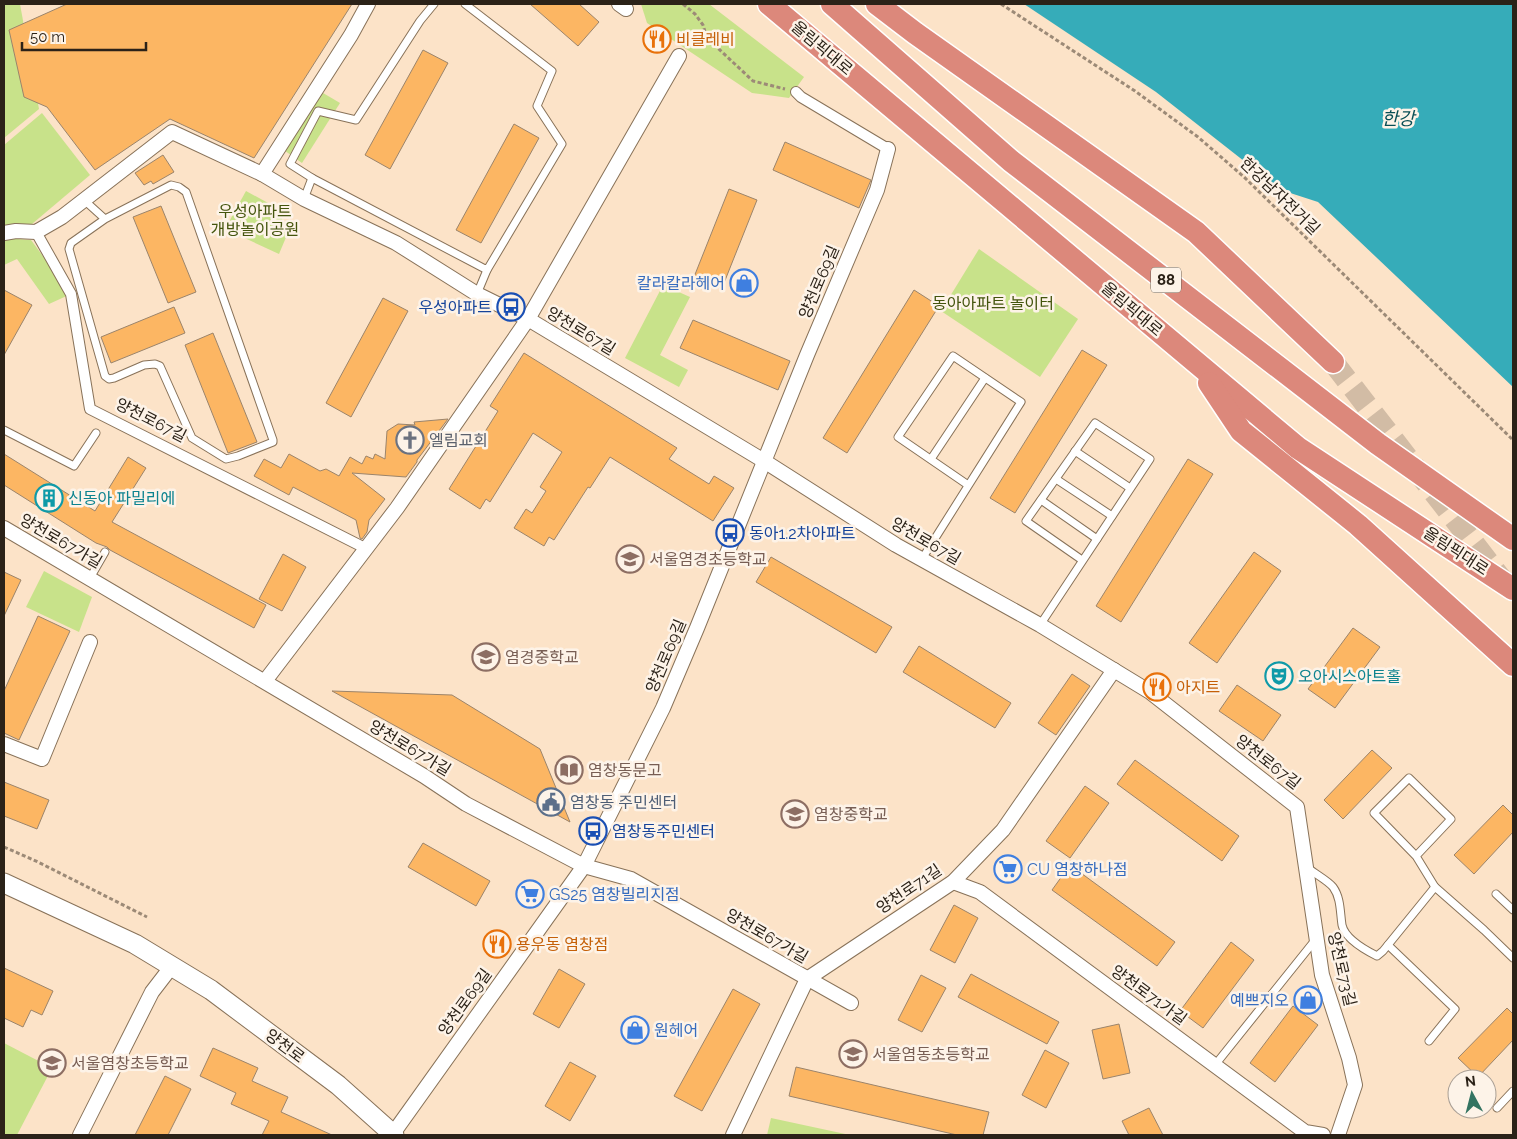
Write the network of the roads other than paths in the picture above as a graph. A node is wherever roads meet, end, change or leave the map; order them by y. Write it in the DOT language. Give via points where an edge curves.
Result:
graph roads {
  1 [pos="368,4"];
  2 [pos="434,4"];
  3 [pos="465,4"];
  4 [pos="769,4"];
  5 [pos="832,4"];
  6 [pos="877,4"];
  7 [pos="678,56"];
  8 [pos="796,92"];
  9 [pos="888,149"];
  10 [pos="262,174"];
  11 [pos="312,178"];
  12 [pos="304,199"];
  13 [pos="84,200"];
  14 [pos="105,219"];
  15 [pos="36,232"];
  16 [pos="4,234"];
  17 [pos="487,270"];
  18 [pos="477,294"];
  19 [pos="528,319"];
  20 [pos="1333,362"];
  21 [pos="1196,363"];
  22 [pos="986,378"];
  23 [pos="4,430"];
  24 [pos="96,433"];
  25 [pos="1075,451"];
  26 [pos="931,459"];
  27 [pos="764,461"];
  28 [pos="1056,479"];
  29 [pos="968,485"];
  30 [pos="1130,488"];
  31 [pos="1041,500"];
  32 [pos="1112,516"];
  33 [pos="4,528"];
  34 [pos="1096,539"];
  35 [pos="1513,539"];
  36 [pos="365,548"];
  37 [pos="105,552"];
  38 [pos="922,559"];
  39 [pos="1082,560"];
  40 [pos="90,578"];
  41 [pos="1513,589"];
  42 [pos="1040,625"];
  43 [pos="90,642"];
  44 [pos="1513,665"];
  45 [pos="1114,670"];
  46 [pos="265,681"];
  47 [pos="4,744"];
  48 [pos="1298,807"];
  49 [pos="1416,856"];
  50 [pos="584,866"];
  51 [pos="1306,867"];
  52 [pos="953,882"];
  53 [pos="4,883"];
  54 [pos="1435,887"];
  55 [pos="1496,894"];
  56 [pos="1513,910"];
  57 [pos="1316,938"];
  58 [pos="1388,945"];
  59 [pos="1513,958"];
  60 [pos="172,966"];
  61 [pos="807,979"];
  62 [pos="851,1003"];
  63 [pos="1429,1041"];
  64 [pos="1214,1065"];
  65 [pos="1513,1091"];
  66 [pos="1497,1108"];
  67 [pos="80,1135"];
  68 [pos="393,1135"];
  69 [pos="733,1135"];
  70 [pos="1323,1135"];
  71 [pos="1338,1135"];
  1 -- 10 [label="street"];
  2 -- 11 [label="lane" via="356,120 318,111 290,164"];
  3 -- 17 [label="lane" via="552,71 537,106 562,144"];
  4 -- 21 [label="highway, 올림픽대로"];
  5 -- 35 [label="highway, 88" via="1011,161 1378,444"];
  6 -- 20 [label="highway" via="1196,232"];
  7 -- 19 [label="street, 양천로67길"];
  8 -- 9 [label="street"];
  9 -- 27 [label="street, 양천로69길" via="877,190"];
  10 -- 12 [label="street, 양천로67길"];
  10 -- 13 [label="street, 양천로67길" via="172,132"];
  11 -- 12 [label="lane"];
  11 -- 17 [label="lane"];
  12 -- 18 [label="street, 양천로67길" via="396,243"];
  13 -- 14 [label="lane"];
  13 -- 15 [label="street, 양천로67길"];
  14 -- 14 [label="lane" via="72,243 69,249 105,376 114,378 150,363 160,366 192,438 226,459 272,442 186,192 170,185"];
  15 -- 16 [label="street, 양천로67길"];
  15 -- 36 [label="street, 양천로67길" via="71,294 90,409"];
  17 -- 18 [label="lane"];
  18 -- 19 [label="street, 양천로67길"];
  19 -- 27 [label="street, 양천로67길"];
  19 -- 36 [label="street, 양천로67길"];
  21 -- 41 [label="highway, 올림픽대로" via="1298,448"];
  21 -- 44 [label="highway" via="1241,431 1358,525"];
  22 -- 26 [label="lane"];
  22 -- 26 [label="lane" via="954,356 898,436"];
  22 -- 29 [label="lane" via="1021,402"];
  23 -- 24 [label="lane" via="74,466"];
  25 -- 28 [label="lane"];
  25 -- 30 [label="lane"];
  25 -- 30 [label="lane" via="1095,423 1150,459"];
  26 -- 29 [label="lane"];
  27 -- 38 [label="street, 양천로67길"];
  27 -- 50 [label="street, 양천로69길" via="663,708"];
  28 -- 31 [label="lane"];
  28 -- 32 [label="lane"];
  29 -- 38 [label="lane"];
  30 -- 32 [label="lane"];
  31 -- 34 [label="lane"];
  31 -- 39 [label="lane" via="1026,521"];
  32 -- 34 [label="lane"];
  33 -- 40 [label="street, 양천로67가길"];
  34 -- 39 [label="lane"];
  36 -- 46 [label="street, 양천로67길"];
  37 -- 40 [label="lane"];
  38 -- 42 [label="street, 양천로67길"];
  39 -- 42 [label="lane"];
  40 -- 46 [label="street, 양천로67가길"];
  42 -- 45 [label="street, 양천로67길"];
  43 -- 47 [label="street" via="42,759"];
  45 -- 48 [label="street, 양천로67길" via="1150,692"];
  45 -- 52 [label="street, 양천로71길" via="1003,830"];
  46 -- 50 [label="street, 양천로67가길" via="466,804"];
  48 -- 51 [label="street, 양천로73길"];
  49 -- 49 [label="lane" via="1374,813 1409,778 1450,819"];
  49 -- 54 [label="lane"];
  50 -- 61 [label="street, 양천로67가길" via="631,878"];
  50 -- 68 [label="street, 양천로69길"];
  51 -- 57 [label="street, 양천로73길"];
  51 -- 58 [label="lane" via="1333,887 1341,906 1342,927 1350,937 1377,956"];
  52 -- 61 [label="street, 양천로71길"];
  52 -- 64 [label="street, 양천로71가길" via="980,892"];
  53 -- 60 [label="main road, 양천로" via="135,944"];
  54 -- 58 [label="lane"];
  54 -- 59 [label="lane"];
  55 -- 56 [label="lane"];
  57 -- 64 [label="lane"];
  57 -- 71 [label="street, 양천로73길" via="1322,975 1355,1086"];
  58 -- 63 [label="lane" via="1455,1010"];
  60 -- 67 [label="street" via="152,992"];
  60 -- 68 [label="main road, 양천로" via="211,990 338,1085"];
  61 -- 62 [label="street, 양천로67가길"];
  61 -- 69 [label="street"];
  64 -- 70 [label="street, 양천로71가길" via="1305,1132"];
  65 -- 66 [label="lane"];
}
